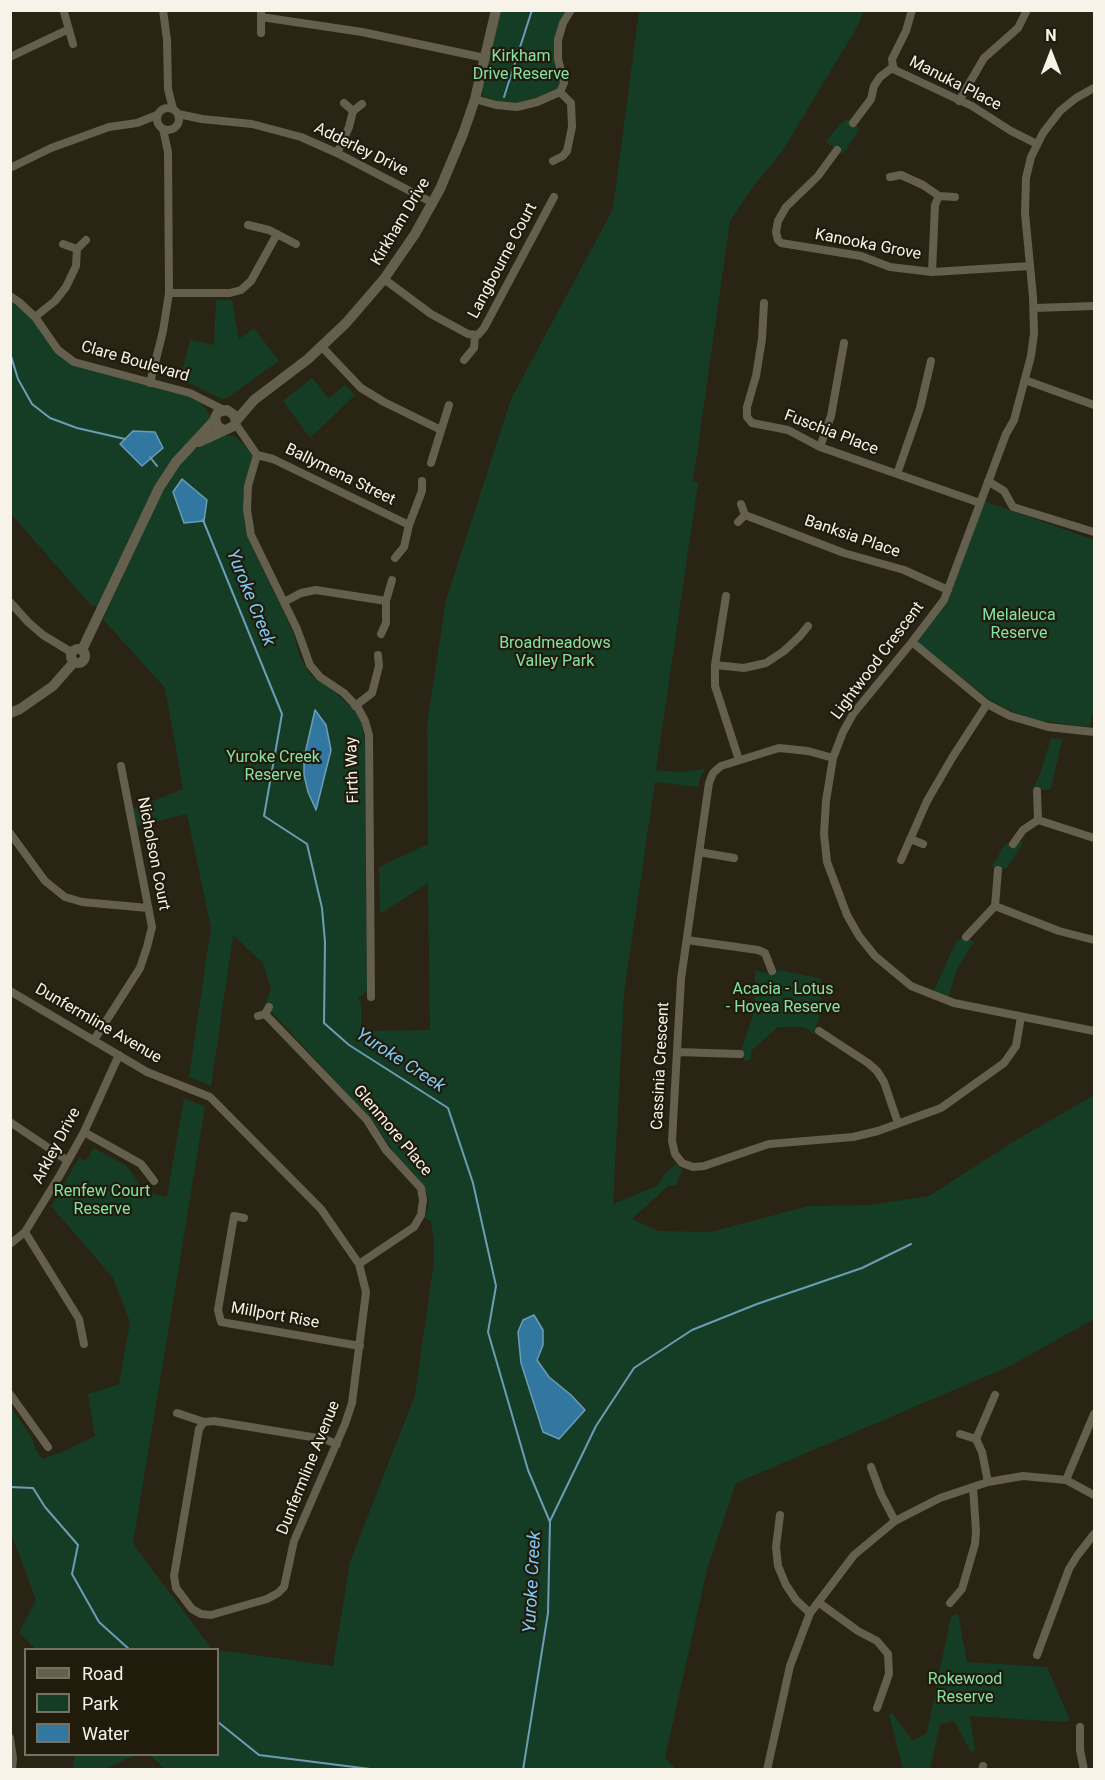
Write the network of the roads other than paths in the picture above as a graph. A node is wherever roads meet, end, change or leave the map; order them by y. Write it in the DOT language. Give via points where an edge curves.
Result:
graph roads {
  1 [pos="163,10"];
  2 [pos="496,10"];
  3 [pos="571,10"];
  4 [pos="912,10"];
  5 [pos="1027,10"];
  6 [pos="64,12"];
  7 [pos="261,14"];
  8 [pos="69,29"];
  9 [pos="261,33"];
  10 [pos="73,44"];
  11 [pos="10,57"];
  12 [pos="485,58"];
  13 [pos="893,67"];
  14 [pos="1095,88"];
  15 [pos="168,89"];
  16 [pos="560,92"];
  17 [pos="475,99"];
  18 [pos="959,101"];
  19 [pos="344,103"];
  20 [pos="362,104"];
  21 [pos="353,111"];
  22 [pos="160,112"];
  23 [pos="176,119"];
  24 [pos="137,123"];
  25 [pos="853,123"];
  26 [pos="161,128"];
  27 [pos="1037,144"];
  28 [pos="837,150"];
  29 [pos="168,152"];
  30 [pos="337,153"];
  31 [pos="563,156"];
  32 [pos="553,161"];
  33 [pos="570,165"];
  34 [pos="10,168"];
  35 [pos="890,177"];
  36 [pos="939,196"];
  37 [pos="554,197"];
  38 [pos="955,197"];
  39 [pos="433,204"];
  40 [pos="248,225"];
  41 [pos="277,234"];
  42 [pos="86,240"];
  43 [pos="63,244"];
  44 [pos="296,244"];
  45 [pos="77,249"];
  46 [pos="1030,266"];
  47 [pos="932,273"];
  48 [pos="384,279"];
  49 [pos="168,293"];
  50 [pos="10,296"];
  51 [pos="764,303"];
  52 [pos="1095,306"];
  53 [pos="1034,308"];
  54 [pos="35,317"];
  55 [pos="475,335"];
  56 [pos="844,343"];
  57 [pos="322,347"];
  58 [pos="464,360"];
  59 [pos="931,361"];
  60 [pos="150,382"];
  61 [pos="1024,382"];
  62 [pos="254,400"];
  63 [pos="204,401"];
  64 [pos="449,405"];
  65 [pos="1095,405"];
  66 [pos="225,410"];
  67 [pos="215,419"];
  68 [pos="235,422"];
  69 [pos="224,430"];
  70 [pos="441,430"];
  71 [pos="247,442"];
  72 [pos="193,445"];
  73 [pos="820,447"];
  74 [pos="257,455"];
  75 [pos="431,463"];
  76 [pos="897,474"];
  77 [pos="422,481"];
  78 [pos="988,481"];
  79 [pos="980,503"];
  80 [pos="741,504"];
  81 [pos="745,515"];
  82 [pos="738,522"];
  83 [pos="409,525"];
  84 [pos="1095,532"];
  85 [pos="394,558"];
  86 [pos="392,580"];
  87 [pos="948,590"];
  88 [pos="726,596"];
  89 [pos="386,601"];
  90 [pos="10,602"];
  91 [pos="284,603"];
  92 [pos="808,626"];
  93 [pos="381,634"];
  94 [pos="912,642"];
  95 [pos="76,655"];
  96 [pos="378,655"];
  97 [pos="715,665"];
  98 [pos="987,704"];
  99 [pos="356,706"];
  100 [pos="10,713"];
  101 [pos="1095,732"];
  102 [pos="833,758"];
  103 [pos="739,760"];
  104 [pos="121,766"];
  105 [pos="1037,791"];
  106 [pos="1038,820"];
  107 [pos="10,833"];
  108 [pos="1095,838"];
  109 [pos="910,839"];
  110 [pos="923,844"];
  111 [pos="1012,844"];
  112 [pos="699,852"];
  113 [pos="734,858"];
  114 [pos="901,860"];
  115 [pos="998,870"];
  116 [pos="995,906"];
  117 [pos="148,908"];
  118 [pos="966,937"];
  119 [pos="687,940"];
  120 [pos="1095,940"];
  121 [pos="772,971"];
  122 [pos="10,991"];
  123 [pos="371,997"];
  124 [pos="264,1012"];
  125 [pos="1021,1017"];
  126 [pos="819,1031"];
  127 [pos="1095,1031"];
  128 [pos="94,1040"];
  129 [pos="677,1052"];
  130 [pos="740,1054"];
  131 [pos="119,1055"];
  132 [pos="10,1122"];
  133 [pos="898,1124"];
  134 [pos="84,1132"];
  135 [pos="68,1161"];
  136 [pos="154,1181"];
  137 [pos="244,1218"];
  138 [pos="26,1232"];
  139 [pos="10,1244"];
  140 [pos="359,1264"];
  141 [pos="84,1344"];
  142 [pos="360,1346"];
  143 [pos="10,1394"];
  144 [pos="995,1395"];
  145 [pos="177,1413"];
  146 [pos="1095,1414"];
  147 [pos="204,1422"];
  148 [pos="960,1434"];
  149 [pos="976,1439"];
  150 [pos="337,1443"];
  151 [pos="48,1447"];
  152 [pos="871,1467"];
  153 [pos="1066,1480"];
  154 [pos="988,1482"];
  155 [pos="973,1487"];
  156 [pos="1095,1495"];
  157 [pos="780,1515"];
  158 [pos="894,1521"];
  159 [pos="1095,1534"];
  160 [pos="818,1602"];
  161 [pos="950,1603"];
  162 [pos="810,1612"];
  163 [pos="1037,1655"];
  164 [pos="877,1708"];
  165 [pos="1080,1727"];
  166 [pos="10,1738"];
  167 [pos="12,1770"];
  168 [pos="767,1770"];
  169 [pos="1084,1770"];
  1 -- 15 [label="street"];
  2 -- 12 [label="street, Kirkham Drive"];
  3 -- 16 [label="street" via="558,40 564,83"];
  4 -- 13 [label="street, Manuka Place" via="892,59"];
  5 -- 18 [label="street" via="1018,28 976,68"];
  6 -- 8 [label="street"];
  7 -- 9 [label="street"];
  7 -- 12 [label="street"];
  8 -- 10 [label="street"];
  8 -- 11 [label="street"];
  12 -- 17 [label="street, Kirkham Drive"];
  13 -- 18 [label="street, Manuka Place"];
  13 -- 25 [label="street, Manuka Place" via="880,77 871,99"];
  14 -- 27 [label="street, Lightwood Crescent" via="1060,111"];
  15 -- 22 [label="street"];
  15 -- 23 [label="street"];
  16 -- 17 [label="street" via="517,106"];
  16 -- 31 [label="street" via="572,106 569,144"];
  17 -- 39 [label="street, Kirkham Drive"];
  18 -- 27 [label="street, Manuka Place"];
  19 -- 21 [label="street"];
  20 -- 21 [label="street"];
  21 -- 30 [label="street"];
  22 -- 23 [label="street"];
  22 -- 24 [label="street"];
  22 -- 26 [label="street"];
  23 -- 26 [label="street"];
  23 -- 29 [label="street"];
  23 -- 30 [label="street, Adderley Drive" via="240,122 274,129"];
  24 -- 26 [label="street"];
  24 -- 34 [label="street" via="109,127"];
  26 -- 29 [label="street"];
  27 -- 46 [label="street, Lightwood Crescent" via="1025,184"];
  28 -- 47 [label="street, Kanooka Grove" via="818,176 786,207 778,222 777,240"];
  29 -- 49 [label="street"];
  30 -- 39 [label="street, Adderley Drive"];
  31 -- 32 [label="street"];
  31 -- 33 [label="street"];
  35 -- 36 [label="street" via="901,175"];
  36 -- 38 [label="street"];
  36 -- 47 [label="street" via="935,205"];
  37 -- 55 [label="street, Langbourne Court" via="484,328"];
  39 -- 48 [label="street, Kirkham Drive"];
  40 -- 41 [label="street"];
  41 -- 44 [label="street"];
  41 -- 49 [label="street" via="251,281 241,290"];
  42 -- 45 [label="street"];
  43 -- 45 [label="street"];
  45 -- 54 [label="street" via="70,280 55,301"];
  46 -- 47 [label="street, Kanooka Grove"];
  46 -- 53 [label="street, Lightwood Crescent"];
  48 -- 55 [label="street, Langbourne Court" via="431,314"];
  48 -- 57 [label="street, Kirkham Drive"];
  49 -- 60 [label="street"];
  50 -- 54 [label="street, Clare Boulevard"];
  51 -- 73 [label="street, Fuschia Place" via="762,339 747,417 752,423 788,430"];
  52 -- 53 [label="street"];
  53 -- 61 [label="street, Lightwood Crescent" via="1034,333"];
  54 -- 60 [label="street, Clare Boulevard" via="54,345 75,362"];
  55 -- 58 [label="street, Langbourne Court" via="474,348"];
  56 -- 73 [label="street" via="831,416"];
  57 -- 62 [label="street, Kirkham Drive"];
  57 -- 70 [label="street" via="361,388"];
  59 -- 76 [label="street" via="920,408"];
  60 -- 63 [label="street, Clare Boulevard"];
  61 -- 65 [label="street"];
  61 -- 78 [label="street, Lightwood Crescent"];
  62 -- 66 [label="street, Kirkham Drive"];
  62 -- 68 [label="street, Kirkham Drive"];
  63 -- 66 [label="street, Clare Boulevard"];
  63 -- 67 [label="street, Clare Boulevard"];
  64 -- 70 [label="street"];
  66 -- 67 [label="street" via="218,412"];
  66 -- 68 [label="street" via="234,415"];
  67 -- 69 [label="street"];
  67 -- 72 [label="street"];
  68 -- 69 [label="street" via="232,428"];
  68 -- 71 [label="street"];
  69 -- 71 [label="street"];
  69 -- 72 [label="street"];
  70 -- 75 [label="street"];
  71 -- 74 [label="street"];
  72 -- 95 [label="street" via="159,488"];
  73 -- 76 [label="street, Fuschia Place"];
  74 -- 83 [label="street, Ballymena Street" via="273,459"];
  74 -- 91 [label="street, Firth Way" via="248,486 251,535"];
  76 -- 79 [label="street, Fuschia Place"];
  77 -- 83 [label="street, Ballymena Street"];
  78 -- 79 [label="street, Lightwood Crescent"];
  78 -- 84 [label="street" via="1004,491 1013,507"];
  79 -- 87 [label="street, Lightwood Crescent"];
  80 -- 81 [label="street"];
  81 -- 82 [label="street"];
  81 -- 87 [label="street, Banksia Place" via="844,553 904,570"];
  83 -- 85 [label="street, Ballymena Street" via="404,547"];
  86 -- 89 [label="street"];
  87 -- 94 [label="street, Lightwood Crescent"];
  88 -- 97 [label="street"];
  89 -- 91 [label="street" via="316,590"];
  89 -- 93 [label="street" via="386,623"];
  90 -- 95 [label="street" via="43,635"];
  91 -- 99 [label="street, Firth Way" via="310,665"];
  92 -- 97 [label="street" via="784,651 765,663 744,668"];
  94 -- 98 [label="street"];
  94 -- 102 [label="street, Lightwood Crescent" via="853,714"];
  95 -- 100 [label="street" via="53,686"];
  96 -- 99 [label="street" via="372,693"];
  97 -- 103 [label="street" via="715,686"];
  98 -- 101 [label="street" via="1032,724"];
  98 -- 109 [label="street" via="927,801"];
  99 -- 123 [label="street, Firth Way" via="369,735"];
  102 -- 103 [label="street, Cassinia Crescent" via="779,748"];
  102 -- 125 [label="street, Lightwood Crescent" via="824,819 827,862 859,936 888,969 927,994"];
  103 -- 112 [label="street, Cassinia Crescent" via="721,766 709,783"];
  104 -- 117 [label="street, Nicholson Court"];
  105 -- 106 [label="street"];
  106 -- 108 [label="street"];
  106 -- 111 [label="street"];
  107 -- 117 [label="street" via="45,881 65,897"];
  109 -- 110 [label="street"];
  109 -- 114 [label="street"];
  112 -- 113 [label="street"];
  112 -- 119 [label="street, Cassinia Crescent"];
  115 -- 116 [label="street"];
  116 -- 118 [label="street"];
  116 -- 120 [label="street" via="1059,931"];
  117 -- 128 [label="street, Nicholson Court" via="152,927 140,968"];
  119 -- 121 [label="street" via="758,950 765,953"];
  119 -- 129 [label="street, Cassinia Crescent"];
  122 -- 128 [label="street, Dunfermline Avenue"];
  124 -- 140 [label="street, Glenmore Place" via="367,1120 421,1188 422,1215 414,1227"];
  125 -- 127 [label="street, Lightwood Crescent"];
  125 -- 133 [label="street, Cassinia Crescent" via="1016,1046 1004,1063 941,1108"];
  126 -- 133 [label="street" via="877,1071"];
  128 -- 131 [label="street, Dunfermline Avenue"];
  129 -- 130 [label="street"];
  129 -- 133 [label="street, Cassinia Crescent" via="672,1141 675,1154 693,1167 769,1144 853,1137"];
  131 -- 134 [label="street, Arkley Drive"];
  131 -- 140 [label="street, Dunfermline Avenue" via="147,1072 210,1097 321,1209"];
  132 -- 135 [label="street"];
  134 -- 135 [label="street, Arkley Drive"];
  134 -- 136 [label="street" via="141,1164"];
  135 -- 138 [label="street, Arkley Drive"];
  137 -- 142 [label="street, Millport Rise" via="232,1214 218,1310 221,1322"];
  138 -- 139 [label="street, Arkley Drive"];
  138 -- 141 [label="street" via="79,1319"];
  140 -- 142 [label="street, Dunfermline Avenue" via="366,1292"];
  142 -- 150 [label="street, Dunfermline Avenue" via="352,1403"];
  143 -- 151 [label="street"];
  144 -- 149 [label="street"];
  145 -- 147 [label="street"];
  146 -- 153 [label="street"];
  147 -- 150 [label="street"];
  147 -- 150 [label="street, Dunfermline Avenue" via="199,1429 174,1576 176,1588 192,1610 201,1614 211,1615 267,1599 284,1587 294,1541"];
  148 -- 149 [label="street"];
  149 -- 154 [label="street"];
  152 -- 158 [label="street"];
  153 -- 154 [label="street" via="1023,1476"];
  153 -- 156 [label="street"];
  154 -- 155 [label="street"];
  155 -- 158 [label="street"];
  155 -- 161 [label="street" via="975,1544 962,1589"];
  157 -- 162 [label="street" via="778,1566 786,1585"];
  158 -- 160 [label="street" via="854,1555"];
  159 -- 163 [label="street" via="1069,1569"];
  160 -- 162 [label="street"];
  160 -- 164 [label="street" via="877,1641 888,1654 890,1674"];
  162 -- 168 [label="street" via="790,1666"];
  165 -- 169 [label="street"];
  166 -- 167 [label="street"];
}
